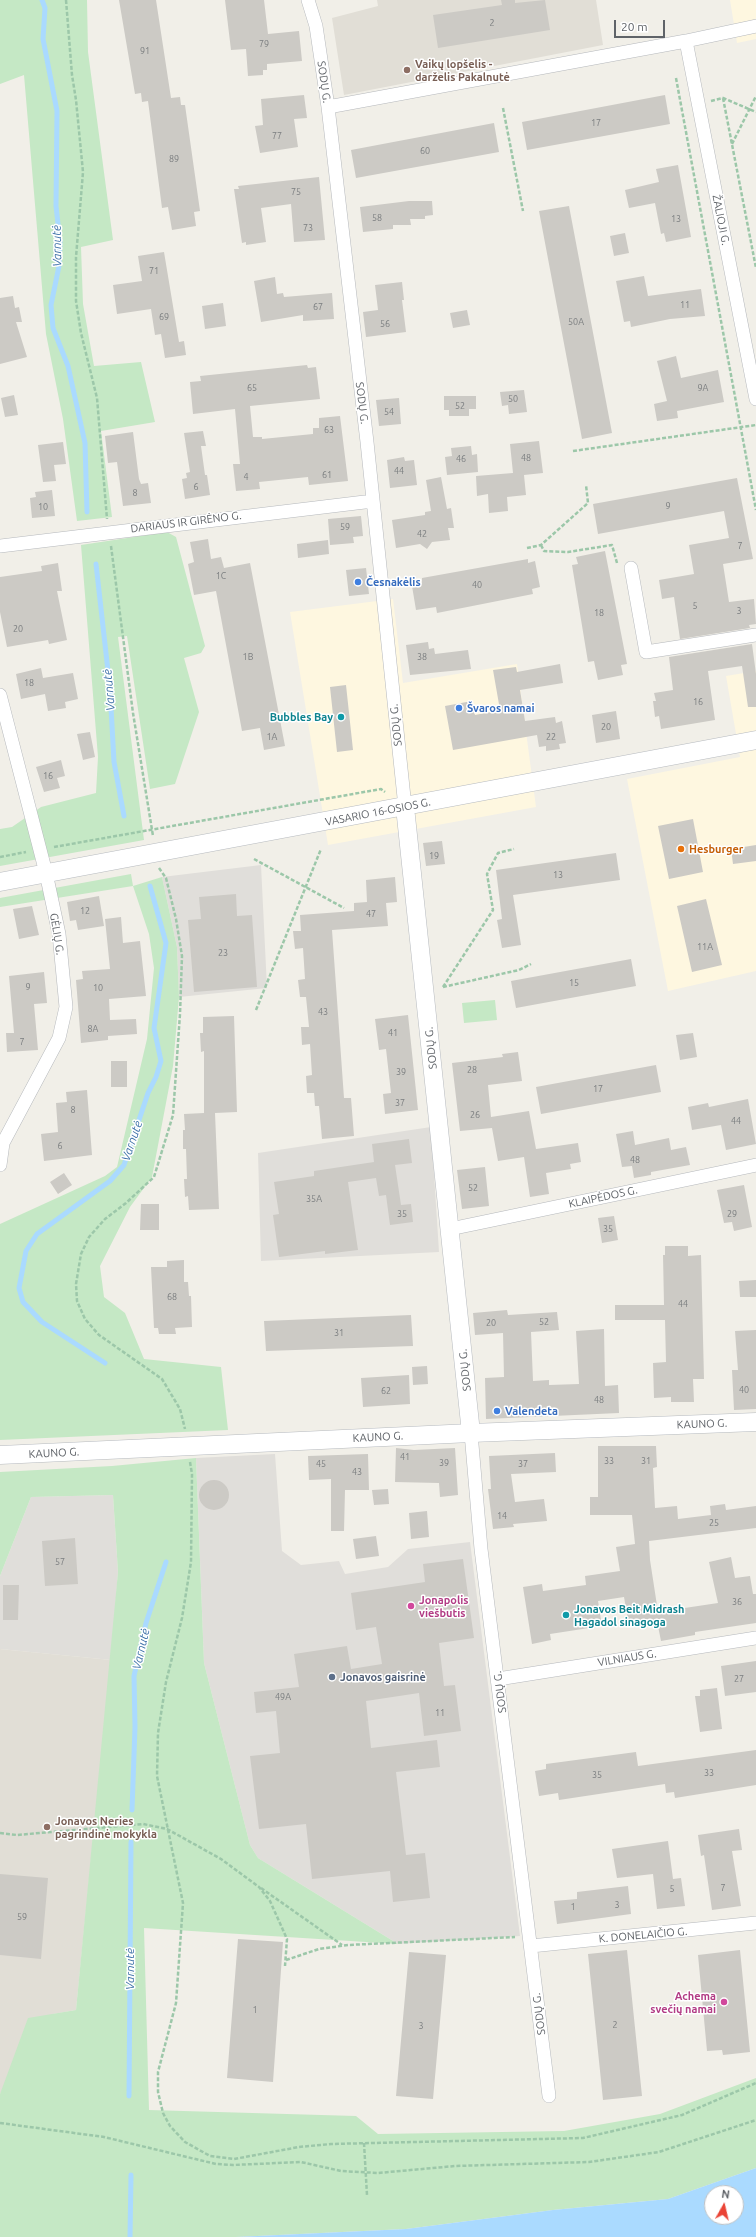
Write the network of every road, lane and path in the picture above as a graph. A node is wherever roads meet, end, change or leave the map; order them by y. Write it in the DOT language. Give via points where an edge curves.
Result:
graph roads {
  1 [pos="66,0"];
  2 [pos="308,0"];
  3 [pos="756,26"];
  4 [pos="686,41"];
  5 [pos="676,78"];
  6 [pos="756,96"];
  7 [pos="723,98"];
  8 [pos="699,104"];
  9 [pos="328,106"];
  10 [pos="503,108"];
  11 [pos="748,109"];
  12 [pos="756,112"];
  13 [pos="732,145"];
  14 [pos="523,211"];
  15 [pos="756,268"];
  16 [pos="756,398"];
  17 [pos="756,425"];
  18 [pos="740,427"];
  19 [pos="573,451"];
  20 [pos="586,485"];
  21 [pos="373,501"];
  22 [pos="756,510"];
  23 [pos="109,531"];
  24 [pos="541,545"];
  25 [pos="0,546"];
  26 [pos="527,548"];
  27 [pos="631,568"];
  28 [pos="756,635"];
  29 [pos="0,695"];
  30 [pos="756,740"];
  31 [pos="405,807"];
  32 [pos="152,829"];
  33 [pos="40,849"];
  34 [pos="320,849"];
  35 [pos="514,849"];
  36 [pos="156,854"];
  37 [pos="0,857"];
  38 [pos="254,859"];
  39 [pos="46,873"];
  40 [pos="0,882"];
  41 [pos="306,888"];
  42 [pos="344,908"];
  43 [pos="531,964"];
  44 [pos="443,987"];
  45 [pos="425,991"];
  46 [pos="256,1010"];
  47 [pos="0,1165"];
  48 [pos="756,1165"];
  49 [pos="450,1229"];
  50 [pos="756,1422"];
  51 [pos="471,1432"];
  52 [pos="187,1446"];
  53 [pos="0,1455"];
  54 [pos="756,1638"];
  55 [pos="498,1679"];
  56 [pos="168,1829"];
  57 [pos="0,1833"];
  58 [pos="259,1887"];
  59 [pos="756,1923"];
  60 [pos="530,1941"];
  61 [pos="343,1946"];
  62 [pos="286,1960"];
  63 [pos="285,1966"];
  64 [pos="756,2083"];
  65 [pos="549,2096"];
  66 [pos="756,2120"];
  67 [pos="0,2123"];
  68 [pos="364,2143"];
  69 [pos="234,2159"];
  70 [pos="233,2165"];
  71 [pos="366,2172"];
  72 [pos="366,2195"];
  1 -- 23 [label="path" via="83,172 76,257 76,301 97,398 103,487"];
  2 -- 9 [label="street, SODŲ G." via="316,26"];
  3 -- 4 [label="street"];
  4 -- 8 [label="street, ŽALIOJI G."];
  4 -- 9 [label="street"];
  5 -- 18 [label="path"];
  6 -- 11 [label="path"];
  7 -- 8 [label="path"];
  7 -- 11 [label="path"];
  7 -- 13 [label="path"];
  8 -- 16 [label="street, ŽALIOJI G."];
  9 -- 21 [label="street, SODŲ G."];
  10 -- 14 [label="path"];
  11 -- 12 [label="path"];
  11 -- 13 [label="path"];
  13 -- 15 [label="path"];
  17 -- 18 [label="path"];
  18 -- 19 [label="path"];
  18 -- 22 [label="path"];
  20 -- 24 [label="path" via="588,503"];
  21 -- 23 [label="street, DARIAUS IR GIRĖNO G."];
  21 -- 31 [label="street, SODŲ G."];
  23 -- 25 [label="street, DARIAUS IR GIRĖNO G."];
  23 -- 32 [label="path"];
  24 -- 26 [label="path"];
  24 -- 27 [label="path" via="544,550 568,552 612,545 619,567"];
  27 -- 28 [label="street" via="646,652"];
  29 -- 33 [label="street, GĖLIŲ G."];
  30 -- 31 [label="main road, VASARIO 16-OSIOS G."];
  31 -- 32 [label="path" via="380,789"];
  31 -- 36 [label="main road, VASARIO 16-OSIOS G."];
  31 -- 45 [label="main road, SODŲ G."];
  32 -- 33 [label="path"];
  32 -- 36 [label="path"];
  33 -- 37 [label="path"];
  33 -- 39 [label="street, GĖLIŲ G."];
  34 -- 41 [label="path"];
  35 -- 44 [label="path" via="498,853 487,874 492,910"];
  36 -- 39 [label="main road, VASARIO 16-OSIOS G."];
  36 -- 52 [label="path" via="160,873 166,878 182,956 173,1115 154,1177 105,1219 89,1237 81,1254 76,1284 77,1302 85,1319 99,1335 162,1379 180,1409"];
  38 -- 41 [label="path"];
  39 -- 40 [label="main road, VASARIO 16-OSIOS G."];
  39 -- 47 [label="street, GĖLIŲ G." via="59,934 66,1008 59,1038 3,1143"];
  41 -- 42 [label="path"];
  41 -- 46 [label="path"];
  43 -- 44 [label="path" via="519,970"];
  44 -- 45 [label="path"];
  45 -- 49 [label="main road, SODŲ G."];
  48 -- 49 [label="street, KLAIPĖDOS G."];
  49 -- 51 [label="main road, SODŲ G."];
  50 -- 51 [label="main road, KAUNO G."];
  51 -- 52 [label="main road, KAUNO G."];
  51 -- 55 [label="street, SODŲ G." via="481,1549"];
  52 -- 53 [label="main road, KAUNO G."];
  52 -- 56 [label="path" via="192,1474 191,1562 158,1734 158,1776"];
  54 -- 55 [label="street, VILNIAUS G."];
  55 -- 60 [label="street, SODŲ G."];
  56 -- 57 [label="path" via="143,1824 17,1835"];
  56 -- 58 [label="path" via="221,1859"];
  56 -- 69 [label="path" via="183,1904 176,2003 158,2072 158,2092 163,2113 170,2126 185,2142 210,2156"];
  58 -- 61 [label="path"];
  58 -- 62 [label="path" via="270,1901 287,1939"];
  59 -- 60 [label="street, K. DONELAIČIO G."];
  60 -- 61 [label="path"];
  60 -- 65 [label="street, SODŲ G."];
  61 -- 62 [label="path" via="319,1949"];
  62 -- 63 [label="path"];
  64 -- 68 [label="path" via="682,2115 583,2138"];
  66 -- 71 [label="path" via="658,2152 589,2162 455,2166"];
  67 -- 70 [label="path" via="104,2138 216,2164"];
  68 -- 69 [label="path" via="299,2147"];
  68 -- 71 [label="path"];
  69 -- 70 [label="path"];
  70 -- 71 [label="path" via="301,2162 341,2171"];
  71 -- 72 [label="path"];
}
